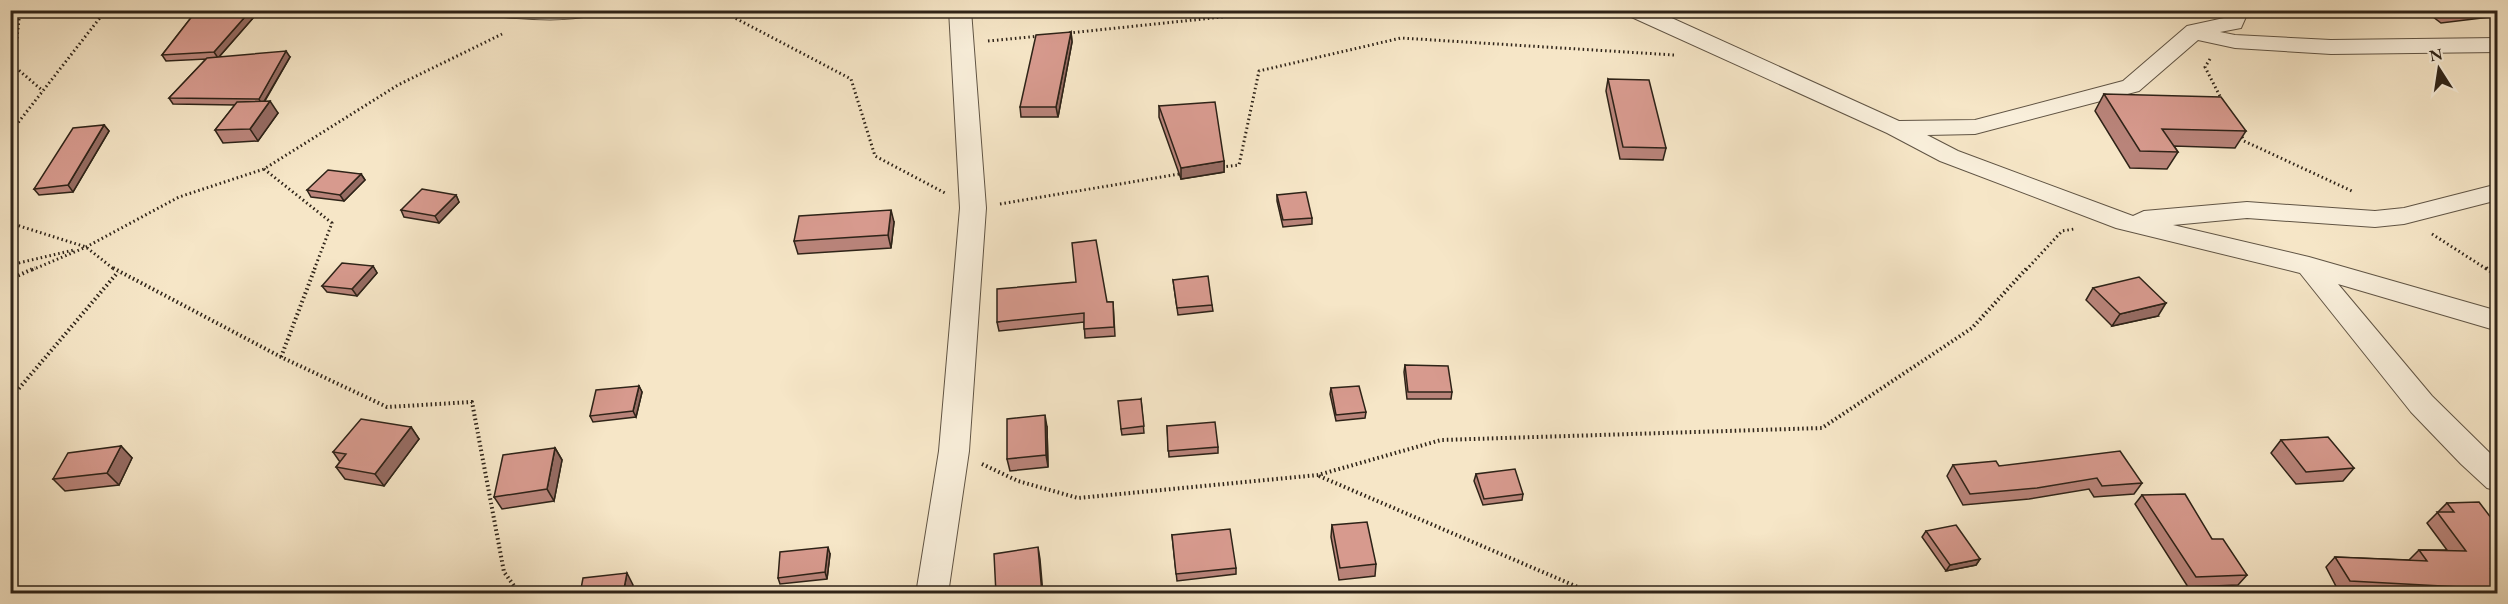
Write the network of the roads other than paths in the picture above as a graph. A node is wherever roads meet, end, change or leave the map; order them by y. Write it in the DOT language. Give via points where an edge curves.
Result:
graph roads {
  1 [pos="487,10"];
  2 [pos="585,10"];
  3 [pos="960,10"];
  4 [pos="1635,10"];
  5 [pos="2239,10"];
  6 [pos="2195,31"];
  7 [pos="2498,45"];
  8 [pos="1895,128"];
  9 [pos="2498,192"];
  10 [pos="2125,222"];
  11 [pos="2309,266"];
  12 [pos="2498,321"];
  13 [pos="2498,479"];
  14 [pos="932,594"];
  1 -- 2 [label="street"];
  3 -- 14 [label="street" via="973,208 954,450"];
  4 -- 8 [label="street"];
  5 -- 6 [label="street" via="2234,23"];
  6 -- 7 [label="street" via="2221,40 2351,47"];
  6 -- 8 [label="street" via="2131,86 1975,128"];
  8 -- 10 [label="street" via="1949,156"];
  9 -- 10 [label="street" via="2404,216 2375,219 2247,210"];
  10 -- 11 [label="street"];
  11 -- 12 [label="street"];
  11 -- 13 [label="street" via="2400,378 2478,463"];
}
